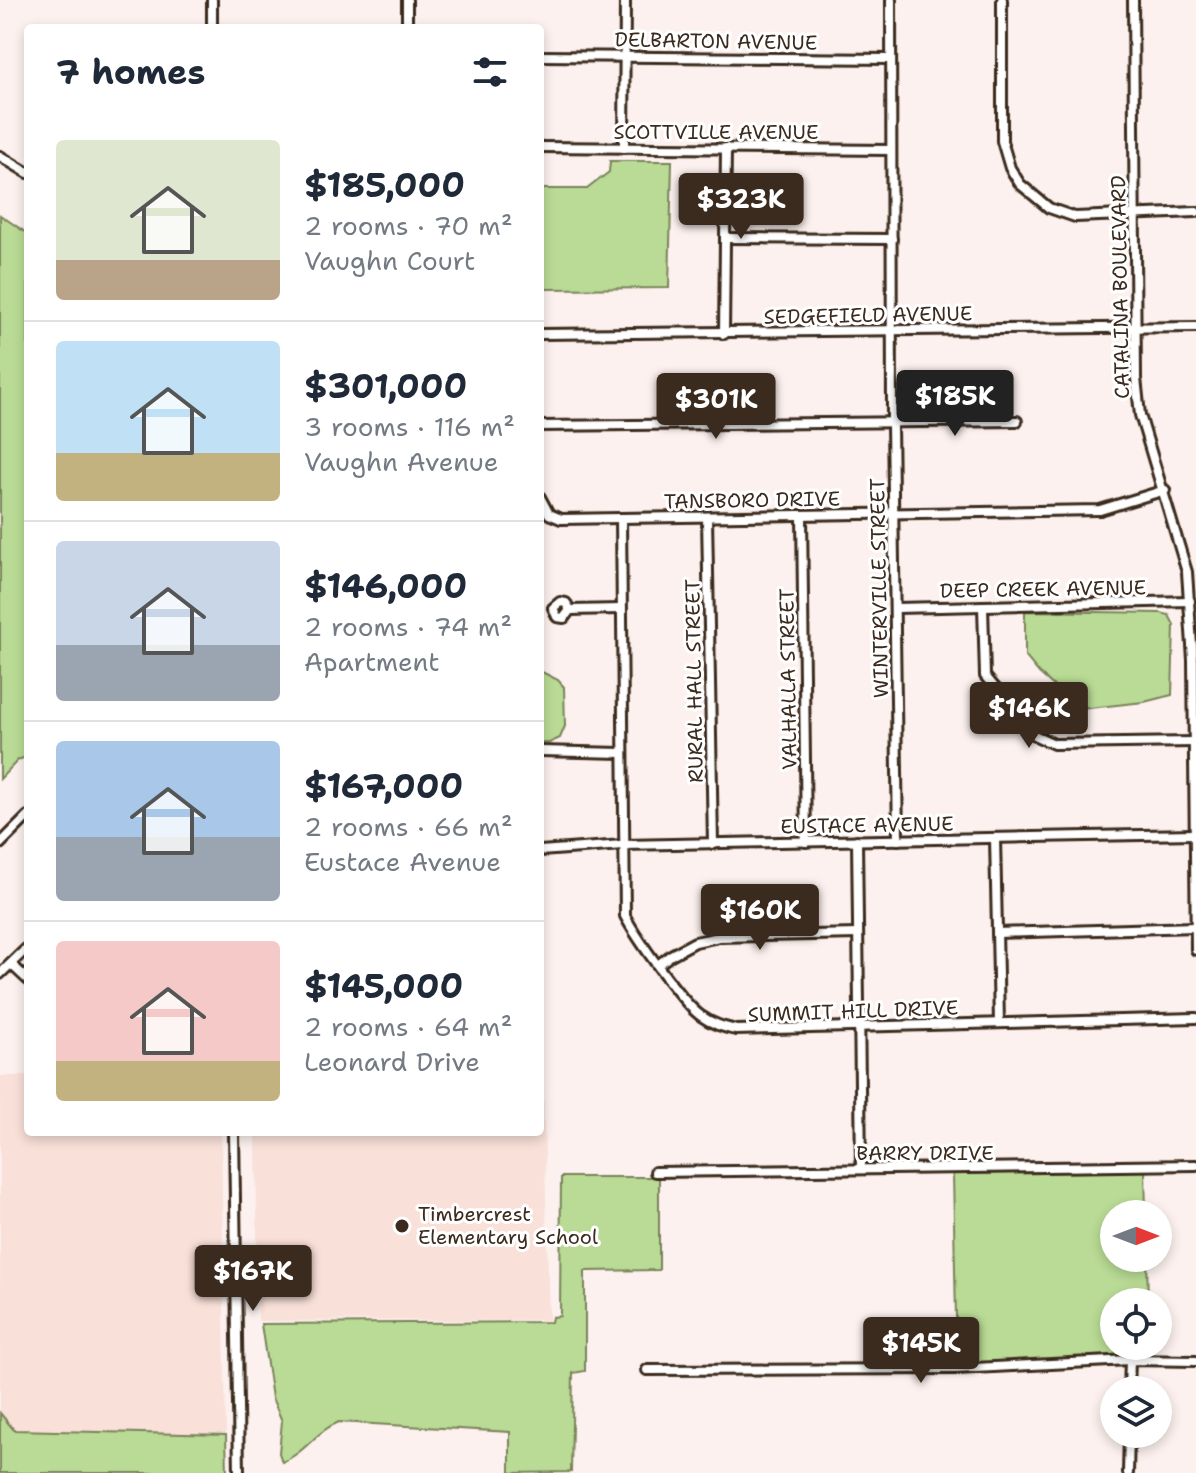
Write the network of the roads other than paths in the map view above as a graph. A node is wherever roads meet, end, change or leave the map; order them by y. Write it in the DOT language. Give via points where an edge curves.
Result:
graph roads {
  1 [pos="212,0"];
  2 [pos="407,0"];
  3 [pos="625,0"];
  4 [pos="891,0"];
  5 [pos="1002,0"];
  6 [pos="1133,0"];
  7 [pos="212,24"];
  8 [pos="407,24"];
  9 [pos="544,56"];
  10 [pos="625,56"];
  11 [pos="891,59"];
  12 [pos="544,147"];
  13 [pos="624,148"];
  14 [pos="726,148"];
  15 [pos="891,150"];
  16 [pos="0,156"];
  17 [pos="24,171"];
  18 [pos="1196,212"];
  19 [pos="1133,216"];
  20 [pos="725,238"];
  21 [pos="892,239"];
  22 [pos="1196,327"];
  23 [pos="1135,328"];
  24 [pos="892,330"];
  25 [pos="544,334"];
  26 [pos="724,334"];
  27 [pos="1017,421"];
  28 [pos="892,424"];
  29 [pos="544,426"];
  30 [pos="1165,490"];
  31 [pos="544,505"];
  32 [pos="895,514"];
  33 [pos="802,515"];
  34 [pos="707,517"];
  35 [pos="621,518"];
  36 [pos="1190,601"];
  37 [pos="983,606"];
  38 [pos="896,608"];
  39 [pos="621,609"];
  40 [pos="570,610"];
  41 [pos="1195,660"];
  42 [pos="1194,742"];
  43 [pos="544,751"];
  44 [pos="622,753"];
  45 [pos="24,820"];
  46 [pos="1195,834"];
  47 [pos="995,838"];
  48 [pos="857,840"];
  49 [pos="898,840"];
  50 [pos="806,842"];
  51 [pos="0,844"];
  52 [pos="713,844"];
  53 [pos="623,845"];
  54 [pos="544,851"];
  55 [pos="1195,927"];
  56 [pos="997,933"];
  57 [pos="858,934"];
  58 [pos="1196,950"];
  59 [pos="24,951"];
  60 [pos="11,964"];
  61 [pos="658,965"];
  62 [pos="0,974"];
  63 [pos="24,976"];
  64 [pos="1196,1018"];
  65 [pos="999,1023"];
  66 [pos="859,1026"];
  67 [pos="234,1136"];
  68 [pos="1196,1165"];
  69 [pos="861,1168"];
  70 [pos="655,1172"];
  71 [pos="1130,1360"];
  72 [pos="1196,1361"];
  73 [pos="647,1370"];
  74 [pos="1129,1376"];
  75 [pos="1129,1448"];
  76 [pos="239,1473"];
  77 [pos="1128,1473"];
  1 -- 7 [label="street"];
  2 -- 8 [label="street"];
  3 -- 10 [label="street"];
  4 -- 11 [label="street, WINTERVILLE STREET"];
  5 -- 19 [label="street" via="1002,141 1010,168 1020,184 1049,208 1075,217"];
  6 -- 19 [label="street, CATALINA BOULEVARD"];
  9 -- 10 [label="street, DELBARTON AVENUE"];
  10 -- 11 [label="street, DELBARTON AVENUE"];
  10 -- 13 [label="street"];
  11 -- 15 [label="street, WINTERVILLE STREET"];
  12 -- 13 [label="street, SCOTTVILLE AVENUE"];
  13 -- 14 [label="street, SCOTTVILLE AVENUE"];
  14 -- 15 [label="street, SCOTTVILLE AVENUE"];
  14 -- 20 [label="street"];
  15 -- 21 [label="street, WINTERVILLE STREET"];
  16 -- 17 [label="street"];
  18 -- 19 [label="street"];
  19 -- 23 [label="street, CATALINA BOULEVARD"];
  20 -- 21 [label="street"];
  20 -- 26 [label="street"];
  21 -- 24 [label="street, WINTERVILLE STREET"];
  22 -- 23 [label="street, SEDGEFIELD AVENUE"];
  23 -- 24 [label="street, SEDGEFIELD AVENUE"];
  23 -- 30 [label="street, CATALINA BOULEVARD" via="1140,415"];
  24 -- 26 [label="street, SEDGEFIELD AVENUE"];
  24 -- 28 [label="street, WINTERVILLE STREET"];
  25 -- 26 [label="street, SEDGEFIELD AVENUE"];
  27 -- 28 [label="street"];
  28 -- 29 [label="street"];
  28 -- 32 [label="street, WINTERVILLE STREET"];
  30 -- 32 [label="street, TANSBORO DRIVE" via="1100,510"];
  30 -- 36 [label="street, CATALINA BOULEVARD"];
  31 -- 35 [label="street, TANSBORO DRIVE" via="561,519"];
  32 -- 33 [label="street, TANSBORO DRIVE"];
  32 -- 38 [label="street, WINTERVILLE STREET"];
  33 -- 34 [label="street, TANSBORO DRIVE"];
  33 -- 50 [label="street, VALHALLA STREET"];
  34 -- 35 [label="street, TANSBORO DRIVE"];
  34 -- 52 [label="street, RURAL HALL STREET"];
  35 -- 39 [label="street, SUMMIT HILL DRIVE"];
  36 -- 37 [label="street, DEEP CREEK AVENUE"];
  36 -- 41 [label="street, CATALINA BOULEVARD"];
  37 -- 38 [label="street, DEEP CREEK AVENUE"];
  37 -- 42 [label="street" via="985,676 1036,736 1054,744"];
  38 -- 49 [label="street, WINTERVILLE STREET"];
  39 -- 40 [label="street"];
  39 -- 44 [label="street, SUMMIT HILL DRIVE"];
  41 -- 42 [label="street, CATALINA BOULEVARD"];
  42 -- 46 [label="street, CATALINA BOULEVARD"];
  43 -- 44 [label="street"];
  44 -- 53 [label="street, SUMMIT HILL DRIVE"];
  45 -- 51 [label="street"];
  46 -- 47 [label="street, EUSTACE AVENUE"];
  46 -- 55 [label="street, CATALINA BOULEVARD"];
  47 -- 49 [label="street, EUSTACE AVENUE"];
  47 -- 56 [label="street"];
  48 -- 49 [label="street, EUSTACE AVENUE"];
  48 -- 50 [label="street, EUSTACE AVENUE"];
  48 -- 57 [label="street"];
  50 -- 52 [label="street, EUSTACE AVENUE"];
  52 -- 53 [label="street, EUSTACE AVENUE"];
  53 -- 54 [label="street, EUSTACE AVENUE"];
  53 -- 61 [label="street, SUMMIT HILL DRIVE" via="625,916"];
  55 -- 56 [label="street"];
  55 -- 58 [label="street, CATALINA BOULEVARD"];
  56 -- 65 [label="street"];
  57 -- 61 [label="street" via="719,937 695,942"];
  57 -- 66 [label="street"];
  59 -- 60 [label="street"];
  60 -- 62 [label="street"];
  60 -- 63 [label="street"];
  61 -- 66 [label="street, SUMMIT HILL DRIVE" via="698,1014 717,1026"];
  64 -- 65 [label="street, SUMMIT HILL DRIVE"];
  65 -- 66 [label="street, SUMMIT HILL DRIVE"];
  66 -- 69 [label="street"];
  67 -- 76 [label="street"];
  68 -- 69 [label="street, BARRY DRIVE"];
  69 -- 70 [label="street, BARRY DRIVE"];
  71 -- 72 [label="street"];
  71 -- 73 [label="street" via="956,1369"];
  71 -- 74 [label="street"];
  75 -- 77 [label="street"];
}
